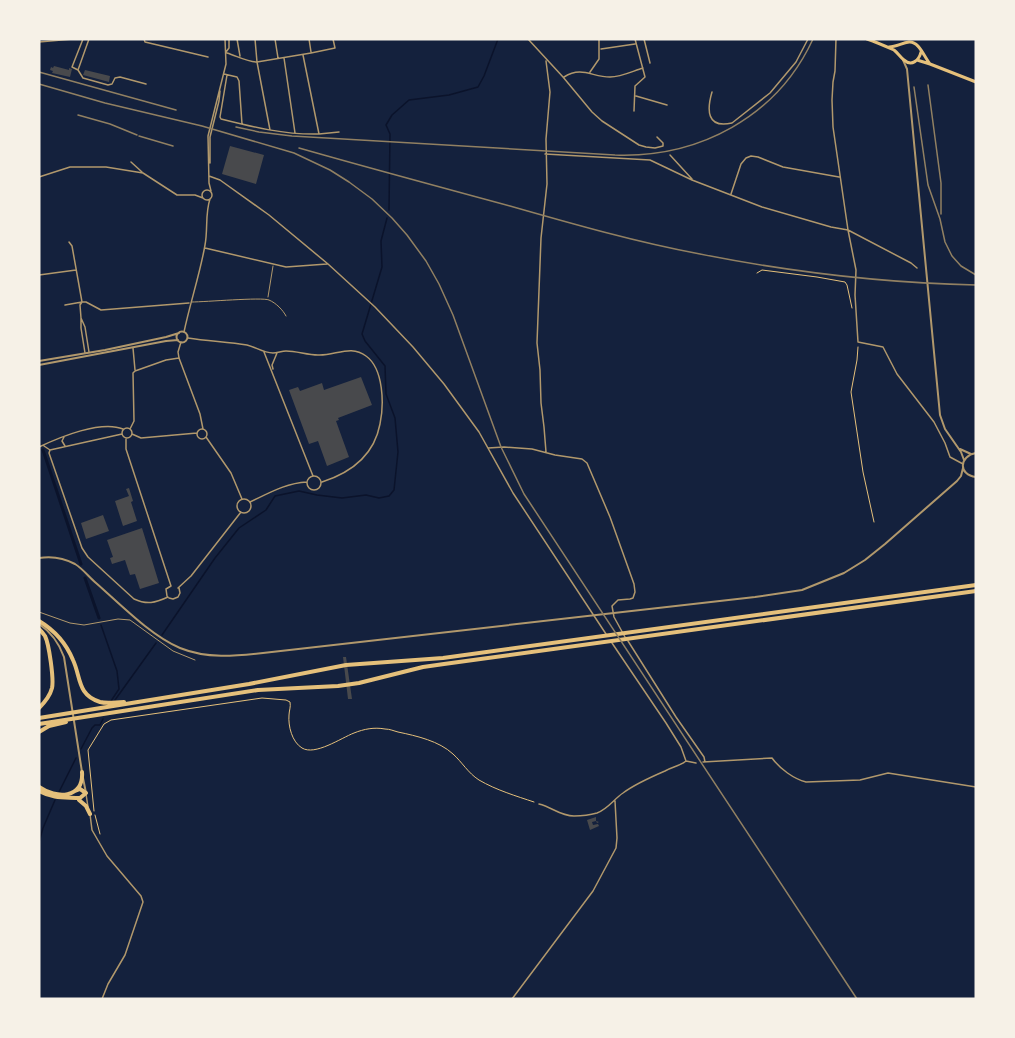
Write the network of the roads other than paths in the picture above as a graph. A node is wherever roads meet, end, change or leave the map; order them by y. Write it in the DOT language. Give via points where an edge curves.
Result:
graph roads {
  1 [pos="73,39"];
  2 [pos="83,39"];
  3 [pos="89,39"];
  4 [pos="144,39"];
  5 [pos="225,39"];
  6 [pos="229,39"];
  7 [pos="237,39"];
  8 [pos="255,39"];
  9 [pos="274,39"];
  10 [pos="309,39"];
  11 [pos="333,39"];
  12 [pos="528,39"];
  13 [pos="599,39"];
  14 [pos="635,39"];
  15 [pos="644,39"];
  16 [pos="808,39"];
  17 [pos="836,39"];
  18 [pos="867,39"];
  19 [pos="39,42"];
  20 [pos="636,44"];
  21 [pos="904,44"];
  22 [pos="887,47"];
  23 [pos="600,49"];
  24 [pos="921,52"];
  25 [pos="226,53"];
  26 [pos="311,53"];
  27 [pos="303,54"];
  28 [pos="240,56"];
  29 [pos="208,57"];
  30 [pos="284,58"];
  31 [pos="278,59"];
  32 [pos="902,59"];
  33 [pos="546,61"];
  34 [pos="257,62"];
  35 [pos="915,62"];
  36 [pos="650,63"];
  37 [pos="930,64"];
  38 [pos="643,68"];
  39 [pos="907,69"];
  40 [pos="78,70"];
  41 [pos="590,73"];
  42 [pos="226,74"];
  43 [pos="563,77"];
  44 [pos="976,82"];
  45 [pos="146,84"];
  46 [pos="712,92"];
  47 [pos="635,96"];
  48 [pos="667,105"];
  49 [pos="634,111"];
  50 [pos="242,125"];
  51 [pos="270,130"];
  52 [pos="339,132"];
  53 [pos="296,134"];
  54 [pos="319,134"];
  55 [pos="657,137"];
  56 [pos="545,154"];
  57 [pos="670,155"];
  58 [pos="131,162"];
  59 [pos="143,173"];
  60 [pos="209,176"];
  61 [pos="39,177"];
  62 [pos="839,177"];
  63 [pos="692,180"];
  64 [pos="209,183"];
  65 [pos="205,191"];
  66 [pos="211,191"];
  67 [pos="195,195"];
  68 [pos="731,195"];
  69 [pos="204,199"];
  70 [pos="210,199"];
  71 [pos="208,206"];
  72 [pos="848,230"];
  73 [pos="69,242"];
  74 [pos="205,248"];
  75 [pos="273,264"];
  76 [pos="328,264"];
  77 [pos="917,268"];
  78 [pos="76,270"];
  79 [pos="39,275"];
  80 [pos="268,299"];
  81 [pos="82,302"];
  82 [pos="190,303"];
  83 [pos="65,305"];
  84 [pos="286,316"];
  85 [pos="81,318"];
  86 [pos="184,332"];
  87 [pos="179,333"];
  88 [pos="86,336"];
  89 [pos="82,337"];
  90 [pos="188,338"];
  91 [pos="180,341"];
  92 [pos="132,348"];
  93 [pos="264,352"];
  94 [pos="278,352"];
  95 [pos="89,353"];
  96 [pos="85,354"];
  97 [pos="179,358"];
  98 [pos="39,361"];
  99 [pos="39,365"];
  100 [pos="135,371"];
  101 [pos="273,372"];
  102 [pos="123,429"];
  103 [pos="130,429"];
  104 [pos="203,429"];
  105 [pos="198,433"];
  106 [pos="122,434"];
  107 [pos="132,434"];
  108 [pos="64,436"];
  109 [pos="206,437"];
  110 [pos="126,438"];
  111 [pos="43,445"];
  112 [pos="66,446"];
  113 [pos="39,447"];
  114 [pos="958,447"];
  115 [pos="488,448"];
  116 [pos="50,450"];
  117 [pos="546,453"];
  118 [pos="976,453"];
  119 [pos="971,454"];
  120 [pos="964,460"];
  121 [pos="963,466"];
  122 [pos="313,476"];
  123 [pos="974,478"];
  124 [pos="957,481"];
  125 [pos="307,482"];
  126 [pos="321,482"];
  127 [pos="242,499"];
  128 [pos="250,502"];
  129 [pos="241,512"];
  130 [pos="39,558"];
  131 [pos="976,585"];
  132 [pos="175,586"];
  133 [pos="976,591"];
  134 [pos="168,597"];
  135 [pos="39,612"];
  136 [pos="39,622"];
  137 [pos="39,629"];
  138 [pos="195,660"];
  139 [pos="130,703"];
  140 [pos="39,708"];
  141 [pos="39,718"];
  142 [pos="78,718"];
  143 [pos="39,724"];
  144 [pos="39,732"];
  145 [pos="686,761"];
  146 [pos="696,763"];
  147 [pos="82,772"];
  148 [pos="976,787"];
  149 [pos="39,789"];
  150 [pos="75,791"];
  151 [pos="86,793"];
  152 [pos="75,798"];
  153 [pos="615,801"];
  154 [pos="539,804"];
  155 [pos="90,814"];
  156 [pos="102,999"];
  157 [pos="512,999"];
  1 -- 19 [label="street"];
  2 -- 40 [label="street" via="72,67"];
  3 -- 40 [label="street"];
  4 -- 29 [label="street"];
  5 -- 25 [label="street"];
  6 -- 25 [label="street"];
  7 -- 28 [label="street"];
  8 -- 34 [label="street"];
  9 -- 31 [label="street"];
  10 -- 26 [label="street"];
  11 -- 26 [label="street" via="335,48"];
  12 -- 33 [label="street"];
  13 -- 23 [label="street"];
  14 -- 20 [label="street"];
  15 -- 36 [label="street"];
  16 -- 46 [label="street" via="796,62 770,93 732,123 711,119 708,104"];
  17 -- 62 [label="street" via="832,113"];
  18 -- 22 [label="main road"];
  20 -- 23 [label="street"];
  20 -- 38 [label="street"];
  21 -- 22 [label="main road"];
  21 -- 24 [label="main road" via="916,44"];
  21 -- 32 [label="main road" via="900,50"];
  22 -- 32 [label="main road"];
  23 -- 41 [label="street"];
  24 -- 35 [label="main road"];
  24 -- 37 [label="main road"];
  25 -- 28 [label="street"];
  25 -- 42 [label="street"];
  26 -- 27 [label="street"];
  27 -- 30 [label="street"];
  27 -- 54 [label="street"];
  28 -- 34 [label="street"];
  30 -- 31 [label="street"];
  30 -- 53 [label="street"];
  31 -- 34 [label="street"];
  32 -- 35 [label="main road"];
  32 -- 39 [label="street"];
  33 -- 43 [label="street"];
  33 -- 56 [label="street" via="550,92"];
  34 -- 51 [label="street"];
  35 -- 37 [label="main road"];
  35 -- 39 [label="street"];
  37 -- 44 [label="main road"];
  38 -- 41 [label="street" via="614,77"];
  38 -- 47 [label="street" via="645,76 635,86"];
  39 -- 114 [label="street" via="940,415"];
  40 -- 45 [label="street" via="83,78 108,85 120,77"];
  41 -- 43 [label="street" via="576,72"];
  42 -- 50 [label="street" via="239,81"];
  42 -- 50 [label="street" via="220,117"];
  42 -- 60 [label="street" via="209,136"];
  43 -- 55 [label="street" via="592,112 614,130 646,147 663,146"];
  47 -- 48 [label="street"];
  47 -- 49 [label="street"];
  50 -- 51 [label="street"];
  51 -- 53 [label="street"];
  52 -- 54 [label="street"];
  53 -- 54 [label="street"];
  56 -- 63 [label="street" via="650,160"];
  56 -- 117 [label="street" via="547,184 537,343"];
  57 -- 63 [label="street"];
  58 -- 59 [label="street"];
  59 -- 61 [label="street" via="85,166"];
  59 -- 67 [label="street" via="177,195"];
  60 -- 64 [label="street"];
  60 -- 76 [label="street" via="269,215"];
  62 -- 68 [label="street" via="751,156 741,164"];
  62 -- 72 [label="street"];
  63 -- 68 [label="street"];
  64 -- 65 [label="street"];
  64 -- 66 [label="street"];
  65 -- 66 [label="street"];
  65 -- 67 [label="street"];
  65 -- 69 [label="street"];
  66 -- 70 [label="street"];
  67 -- 69 [label="street"];
  68 -- 72 [label="street"];
  69 -- 70 [label="street"];
  69 -- 71 [label="street"];
  70 -- 71 [label="street"];
  71 -- 74 [label="street"];
  72 -- 77 [label="street"];
  72 -- 121 [label="street" via="856,273 858,342 883,347 897,374 934,422 950,457"];
  73 -- 78 [label="street"];
  74 -- 75 [label="street"];
  74 -- 82 [label="street"];
  75 -- 76 [label="street"];
  75 -- 80 [label="lane"];
  76 -- 115 [label="street" via="413,347"];
  78 -- 79 [label="street"];
  78 -- 81 [label="street"];
  80 -- 82 [label="lane"];
  80 -- 84 [label="lane"];
  81 -- 82 [label="street" via="101,310"];
  81 -- 83 [label="street"];
  81 -- 85 [label="street"];
  82 -- 86 [label="street"];
  85 -- 88 [label="street"];
  85 -- 89 [label="street"];
  86 -- 87 [label="street"];
  86 -- 90 [label="street"];
  87 -- 91 [label="street"];
  87 -- 95 [label="street"];
  88 -- 89 [label="street"];
  88 -- 95 [label="street"];
  89 -- 96 [label="street"];
  90 -- 91 [label="street"];
  90 -- 93 [label="street" via="249,346"];
  91 -- 92 [label="street"];
  91 -- 97 [label="street"];
  92 -- 99 [label="street"];
  92 -- 100 [label="street"];
  93 -- 94 [label="street"];
  93 -- 101 [label="street"];
  94 -- 101 [label="street"];
  94 -- 126 [label="street" via="318,355 351,350 369,357 378,371 382,411 374,443 355,466"];
  95 -- 96 [label="street"];
  96 -- 98 [label="street"];
  97 -- 100 [label="street"];
  97 -- 104 [label="street"];
  100 -- 103 [label="street" via="134,421"];
  101 -- 122 [label="street"];
  102 -- 103 [label="street"];
  102 -- 106 [label="street"];
  102 -- 108 [label="street" via="112,426"];
  103 -- 107 [label="street"];
  104 -- 105 [label="street"];
  104 -- 109 [label="street"];
  105 -- 107 [label="street" via="141,438"];
  105 -- 109 [label="street" via="200,438"];
  106 -- 110 [label="street"];
  106 -- 112 [label="street"];
  107 -- 110 [label="street"];
  108 -- 111 [label="street"];
  108 -- 112 [label="street"];
  109 -- 127 [label="street" via="231,473"];
  110 -- 132 [label="street" via="126,448"];
  111 -- 113 [label="street"];
  111 -- 116 [label="street"];
  112 -- 116 [label="street"];
  114 -- 119 [label="street"];
  114 -- 120 [label="street"];
  115 -- 117 [label="street"];
  115 -- 145 [label="street" via="513,493 666,723"];
  116 -- 134 [label="street" via="75,530 88,557 139,601 152,603"];
  117 -- 148 [label="street" via="582,459 589,465 634,584 633,598 613,604 614,617 704,762 772,758 788,773 806,782 860,780 888,773"];
  118 -- 119 [label="street"];
  119 -- 120 [label="street"];
  120 -- 121 [label="street"];
  121 -- 123 [label="street"];
  121 -- 124 [label="street"];
  122 -- 125 [label="street"];
  122 -- 126 [label="street"];
  123 -- 124 [label="street"];
  124 -- 130 [label="street" via="872,555 843,573 802,590 234,656 206,655 164,640 76,565 60,558"];
  125 -- 126 [label="street" via="315,490"];
  125 -- 128 [label="street" via="292,483"];
  127 -- 128 [label="street"];
  127 -- 129 [label="street" via="237,504"];
  128 -- 129 [label="street" via="249,511"];
  129 -- 132 [label="street" via="191,576"];
  131 -- 139 [label="highway" via="443,658 346,665"];
  132 -- 134 [label="street" via="166,589"];
  132 -- 134 [label="street" via="178,597"];
  133 -- 142 [label="highway" via="423,667 338,686 258,690"];
  135 -- 138 [label="lane" via="84,625 130,620 173,651"];
  136 -- 139 [label="highway" via="66,646 80,684 89,696 104,703"];
  136 -- 147 [label="street" via="55,639 65,662"];
  137 -- 140 [label="highway" via="47,640 53,678 49,695"];
  139 -- 141 [label="highway"];
  142 -- 143 [label="highway"];
  142 -- 144 [label="highway"];
  145 -- 146 [label="street"];
  145 -- 153 [label="street" via="627,790"];
  147 -- 150 [label="highway"];
  147 -- 151 [label="street"];
  149 -- 150 [label="highway" via="60,796"];
  149 -- 152 [label="highway" via="55,798"];
  150 -- 151 [label="highway"];
  151 -- 152 [label="highway"];
  151 -- 155 [label="street"];
  152 -- 155 [label="highway"];
  153 -- 154 [label="street" via="597,813 576,816"];
  153 -- 157 [label="street" via="616,848 593,891"];
  155 -- 156 [label="street" via="92,830 107,856 143,902 125,955"];
}
